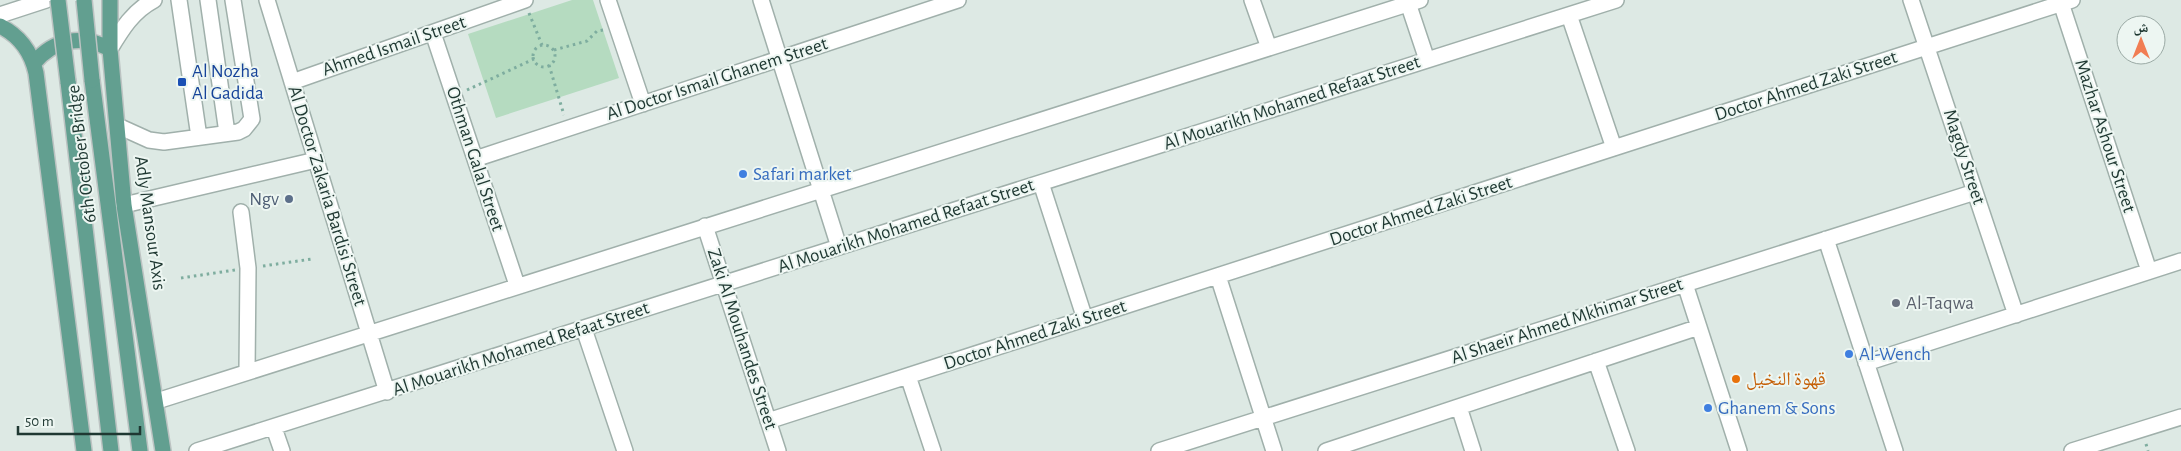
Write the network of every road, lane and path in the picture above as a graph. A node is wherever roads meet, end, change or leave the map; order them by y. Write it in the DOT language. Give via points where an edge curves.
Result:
graph roads {
  1 [pos="46,0"];
  2 [pos="58,0"];
  3 [pos="84,0"];
  4 [pos="110,0"];
  5 [pos="154,0"];
  6 [pos="179,0"];
  7 [pos="208,0"];
  8 [pos="233,0"];
  9 [pos="267,0"];
  10 [pos="525,0"];
  11 [pos="608,0"];
  12 [pos="761,0"];
  13 [pos="958,0"];
  14 [pos="1252,0"];
  15 [pos="1616,0"];
  16 [pos="1911,0"];
  17 [pos="1412,1"];
  18 [pos="2065,1"];
  19 [pos="918,6"];
  20 [pos="0,15"];
  21 [pos="1569,15"];
  22 [pos="0,26"];
  23 [pos="617,27"];
  24 [pos="433,33"];
  25 [pos="542,45"];
  26 [pos="1927,47"];
  27 [pos="1269,48"];
  28 [pos="110,49"];
  29 [pos="554,50"];
  30 [pos="534,59"];
  31 [pos="780,59"];
  32 [pos="1427,60"];
  33 [pos="34,63"];
  34 [pos="549,65"];
  35 [pos="292,82"];
  36 [pos="454,96"];
  37 [pos="643,104"];
  38 [pos="118,126"];
  39 [pos="568,128"];
  40 [pos="227,133"];
  41 [pos="199,138"];
  42 [pos="1614,148"];
  43 [pos="475,159"];
  44 [pos="316,160"];
  45 [pos="1041,183"];
  46 [pos="821,190"];
  47 [pos="1975,192"];
  48 [pos="124,205"];
  49 [pos="241,212"];
  50 [pos="705,226"];
  51 [pos="1826,239"];
  52 [pos="839,248"];
  53 [pos="2181,260"];
  54 [pos="2149,271"];
  55 [pos="1218,276"];
  56 [pos="724,284"];
  57 [pos="1685,284"];
  58 [pos="517,286"];
  59 [pos="2016,315"];
  60 [pos="1085,319"];
  61 [pos="1699,327"];
  62 [pos="584,329"];
  63 [pos="369,332"];
  64 [pos="1596,361"];
  65 [pos="1866,364"];
  66 [pos="247,371"];
  67 [pos="908,376"];
  68 [pos="387,392"];
  69 [pos="157,401"];
  70 [pos="1459,407"];
  71 [pos="2181,417"];
  72 [pos="1263,418"];
  73 [pos="768,421"];
  74 [pos="274,428"];
  75 [pos="84,451"];
  76 [pos="111,451"];
  77 [pos="140,451"];
  78 [pos="163,451"];
  79 [pos="197,451"];
  80 [pos="282,451"];
  81 [pos="625,451"];
  82 [pos="778,451"];
  83 [pos="932,451"];
  84 [pos="1159,451"];
  85 [pos="1274,451"];
  86 [pos="1326,451"];
  87 [pos="1474,451"];
  88 [pos="1627,451"];
  89 [pos="1740,451"];
  90 [pos="1895,451"];
  91 [pos="2072,451"];
  1 -- 20 [label="street"];
  2 -- 76 [label="main road, 6th October Bridge, bridge"];
  3 -- 77 [label="main road, 6th October Bridge, bridge"];
  4 -- 28 [label="main road, Adly Mansour Axis"];
  5 -- 28 [label="street" via="124,25"];
  6 -- 41 [label="street"];
  7 -- 40 [label="street"];
  8 -- 40 [label="street" via="252,119 244,129"];
  9 -- 35 [label="street, Al Doctor Zakaria Bardisi Street"];
  10 -- 24 [label="street, Ahmed Ismail Street"];
  10 -- 25 [label="path"];
  11 -- 23 [label="street"];
  12 -- 31 [label="street"];
  13 -- 19 [label="street, Al Doctor Ismail Ghanem Street"];
  14 -- 27 [label="street"];
  15 -- 21 [label="street, Al Mouarikh Mohamed Refaat Street"];
  16 -- 26 [label="street, Magdy Street"];
  17 -- 27 [label="street"];
  17 -- 32 [label="street"];
  18 -- 26 [label="street, Doctor Ahmed Zaki Street"];
  18 -- 54 [label="street, Mazhar Ashour Street"];
  19 -- 31 [label="street, Al Doctor Ismail Ghanem Street"];
  21 -- 32 [label="street, Al Mouarikh Mohamed Refaat Street"];
  21 -- 42 [label="street"];
  22 -- 33 [label="main road" via="25,45"];
  23 -- 29 [label="path" via="597,31 587,41"];
  23 -- 37 [label="street"];
  24 -- 35 [label="street, Ahmed Ismail Street"];
  24 -- 36 [label="street, Othman Galal Street"];
  25 -- 29 [label="path"];
  25 -- 30 [label="path" via="535,50"];
  26 -- 42 [label="street, Doctor Ahmed Zaki Street"];
  26 -- 47 [label="street, Magdy Street"];
  27 -- 46 [label="street"];
  28 -- 33 [label="main road" via="90,41 69,40 49,48"];
  28 -- 38 [label="main road, Adly Mansour Axis"];
  29 -- 34 [label="path" via="554,59"];
  30 -- 34 [label="path" via="542,66"];
  30 -- 36 [label="path"];
  31 -- 37 [label="street, Al Doctor Ismail Ghanem Street"];
  31 -- 46 [label="street"];
  32 -- 45 [label="street, Al Mouarikh Mohamed Refaat Street"];
  33 -- 75 [label="main road"];
  34 -- 39 [label="path"];
  35 -- 44 [label="street, Al Doctor Zakaria Bardisi Street"];
  36 -- 43 [label="street, Othman Galal Street"];
  37 -- 39 [label="street, Al Doctor Ismail Ghanem Street"];
  38 -- 41 [label="street" via="149,140 164,142"];
  38 -- 48 [label="main road, Adly Mansour Axis"];
  39 -- 43 [label="street, Al Doctor Ismail Ghanem Street"];
  40 -- 41 [label="street"];
  42 -- 55 [label="street, Doctor Ahmed Zaki Street"];
  43 -- 58 [label="street, Othman Galal Street"];
  44 -- 48 [label="street"];
  44 -- 63 [label="street, Al Doctor Zakaria Bardisi Street"];
  45 -- 52 [label="street, Al Mouarikh Mohamed Refaat Street"];
  45 -- 60 [label="street"];
  46 -- 50 [label="street"];
  46 -- 52 [label="street"];
  47 -- 51 [label="street, Al Shaeir Ahmed Mkhimar Street"];
  47 -- 59 [label="street, Magdy Street"];
  48 -- 69 [label="main road, Adly Mansour Axis"];
  49 -- 66 [label="street" via="248,268"];
  50 -- 56 [label="street, Zaki Al Mouhandes Street"];
  50 -- 58 [label="street"];
  51 -- 57 [label="street, Al Shaeir Ahmed Mkhimar Street"];
  51 -- 65 [label="street"];
  52 -- 56 [label="street, Al Mouarikh Mohamed Refaat Street"];
  53 -- 54 [label="street"];
  54 -- 59 [label="street"];
  55 -- 60 [label="street, Doctor Ahmed Zaki Street"];
  55 -- 72 [label="street"];
  56 -- 62 [label="street, Al Mouarikh Mohamed Refaat Street"];
  56 -- 73 [label="street, Zaki Al Mouhandes Street"];
  57 -- 61 [label="street"];
  57 -- 72 [label="street, Al Shaeir Ahmed Mkhimar Street"];
  58 -- 63 [label="street"];
  59 -- 65 [label="street"];
  60 -- 67 [label="street, Doctor Ahmed Zaki Street"];
  61 -- 64 [label="street"];
  61 -- 89 [label="street"];
  62 -- 68 [label="street, Al Mouarikh Mohamed Refaat Street"];
  62 -- 81 [label="street"];
  63 -- 66 [label="street"];
  63 -- 68 [label="street, Al Doctor Zakaria Bardisi Street"];
  64 -- 70 [label="street"];
  64 -- 88 [label="street"];
  65 -- 90 [label="street"];
  66 -- 69 [label="street"];
  67 -- 73 [label="street, Doctor Ahmed Zaki Street"];
  67 -- 83 [label="street"];
  68 -- 74 [label="street, Al Mouarikh Mohamed Refaat Street"];
  69 -- 78 [label="main road, Adly Mansour Axis"];
  70 -- 86 [label="street"];
  70 -- 87 [label="street"];
  71 -- 91 [label="street"];
  72 -- 84 [label="street, Al Shaeir Ahmed Mkhimar Street"];
  72 -- 85 [label="street"];
  73 -- 82 [label="street, Zaki Al Mouhandes Street"];
  74 -- 79 [label="street, Al Mouarikh Mohamed Refaat Street"];
  74 -- 80 [label="street"];
}
